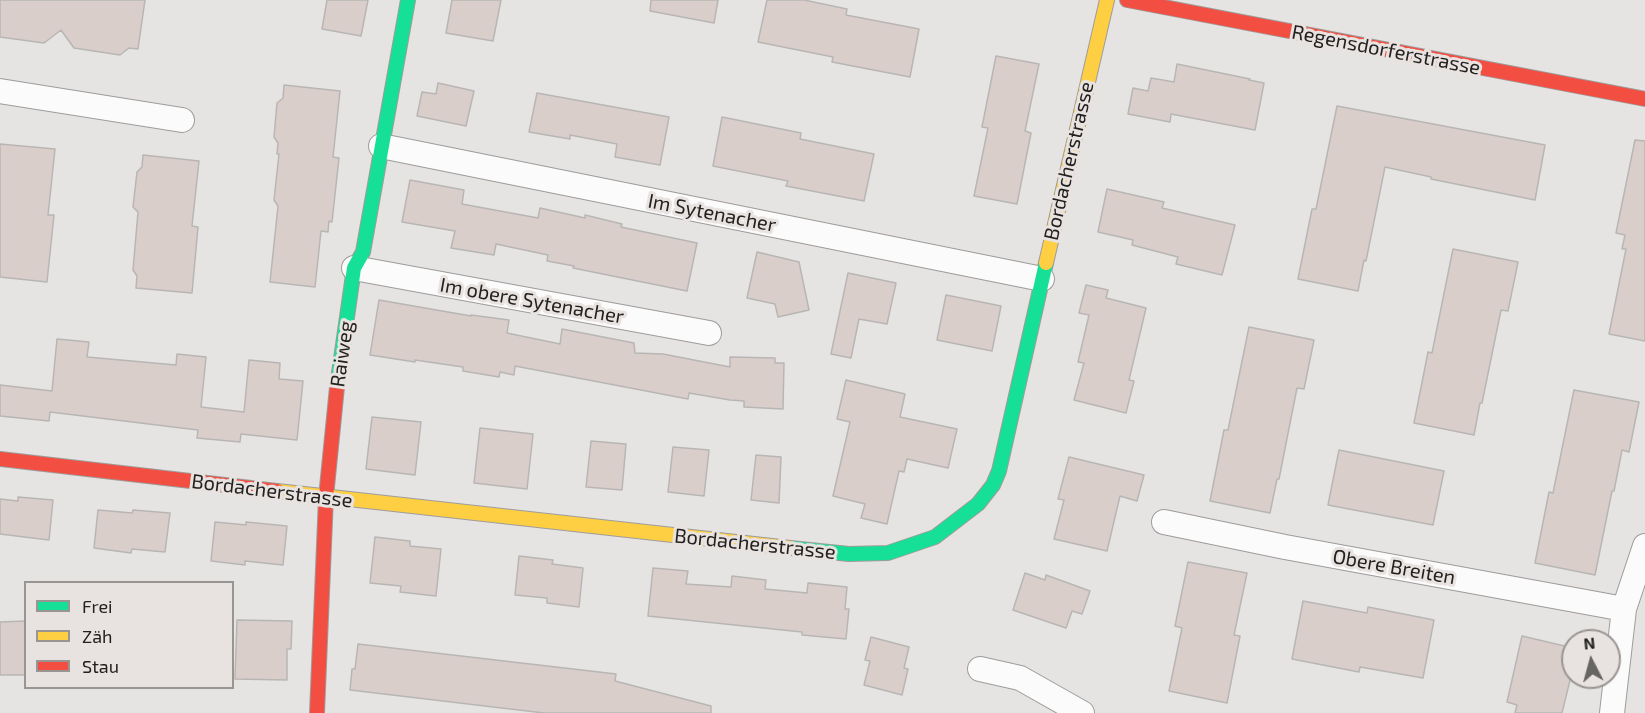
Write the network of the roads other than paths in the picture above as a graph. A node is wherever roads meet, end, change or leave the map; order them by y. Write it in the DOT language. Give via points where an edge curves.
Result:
graph roads {
  1 [pos="408,0"];
  2 [pos="1107,0"];
  3 [pos="1127,0"];
  4 [pos="0,91"];
  5 [pos="1645,99"];
  6 [pos="182,120"];
  7 [pos="381,146"];
  8 [pos="354,268"];
  9 [pos="1042,279"];
  10 [pos="709,333"];
  11 [pos="0,459"];
  12 [pos="326,497"];
  13 [pos="1164,522"];
  14 [pos="1645,546"];
  15 [pos="1624,609"];
  16 [pos="980,669"];
  17 [pos="317,713"];
  18 [pos="1082,713"];
  19 [pos="1612,713"];
  1 -- 7 [label="street, Raiweg"];
  2 -- 9 [label="street, Bordacherstrasse"];
  3 -- 5 [label="street, Regensdorferstrasse"];
  4 -- 6 [label="street"];
  7 -- 8 [label="street, Raiweg" via="363,252"];
  7 -- 9 [label="street, Im Sytenacher"];
  8 -- 10 [label="street, Im obere Sytenacher"];
  8 -- 12 [label="street, Raiweg"];
  9 -- 12 [label="street, Bordacherstrasse" via="993,485 978,504 935,537 888,553 849,554"];
  11 -- 12 [label="street, Bordacherstrasse"];
  12 -- 17 [label="street, Raiweg"];
  13 -- 15 [label="street, Obere Breiten"];
  14 -- 15 [label="street"];
  15 -- 19 [label="street"];
  16 -- 18 [label="street" via="1020,678"];
}
